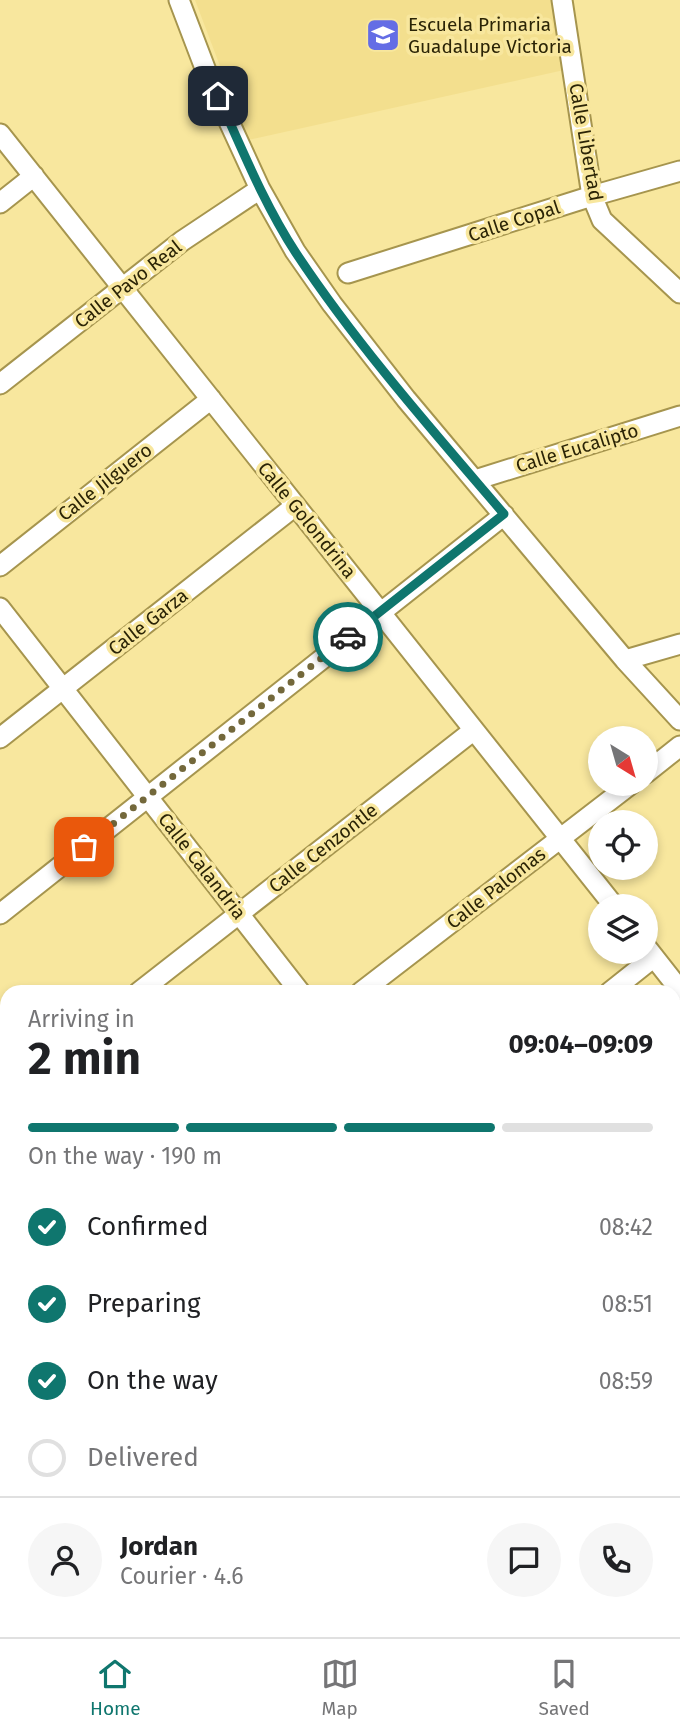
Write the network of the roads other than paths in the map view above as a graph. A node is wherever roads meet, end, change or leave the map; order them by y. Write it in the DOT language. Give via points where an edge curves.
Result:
graph roads {
  1 [pos="179,0"];
  2 [pos="562,0"];
  3 [pos="0,134"];
  4 [pos="680,171"];
  5 [pos="34,176"];
  6 [pos="260,189"];
  7 [pos="592,196"];
  8 [pos="0,203"];
  9 [pos="348,273"];
  10 [pos="122,288"];
  11 [pos="680,293"];
  12 [pos="0,384"];
  13 [pos="211,399"];
  14 [pos="680,416"];
  15 [pos="475,480"];
  16 [pos="296,506"];
  17 [pos="504,514"];
  18 [pos="0,565"];
  19 [pos="0,608"];
  20 [pos="380,612"];
  21 [pos="680,644"];
  22 [pos="625,660"];
  23 [pos="63,689"];
  24 [pos="680,720"];
  25 [pos="474,730"];
  26 [pos="0,738"];
  27 [pos="680,746"];
  28 [pos="658,763"];
  29 [pos="616,796"];
  30 [pos="147,797"];
  31 [pos="560,839"];
  32 [pos="604,894"];
  33 [pos="0,914"];
  34 [pos="239,914"];
  35 [pos="658,962"];
  36 [pos="638,964"];
  37 [pos="148,985"];
  38 [pos="295,985"];
  39 [pos="370,985"];
  40 [pos="617,985"];
  41 [pos="676,985"];
  1 -- 6 [label="street"];
  2 -- 7 [label="street, Calle Libertad"];
  3 -- 5 [label="street, Calle Golondrina"];
  4 -- 7 [label="street, Calle Copal"];
  5 -- 8 [label="street"];
  5 -- 10 [label="street, Calle Golondrina"];
  6 -- 10 [label="street, Calle Pavo Real"];
  6 -- 15 [label="street" via="332,304"];
  7 -- 9 [label="street, Calle Copal"];
  7 -- 11 [label="street, Calle Libertad" via="603,220"];
  10 -- 12 [label="street, Calle Pavo Real"];
  10 -- 13 [label="street, Calle Golondrina"];
  13 -- 16 [label="street, Calle Golondrina"];
  13 -- 18 [label="street, Calle Jilguero"];
  14 -- 15 [label="street, Calle Eucalipto"];
  15 -- 17 [label="street"];
  16 -- 20 [label="street, Calle Golondrina"];
  16 -- 23 [label="street, Calle Garza"];
  17 -- 20 [label="street"];
  17 -- 22 [label="street"];
  19 -- 23 [label="street, Calle Calandria"];
  20 -- 25 [label="street, Calle Golondrina"];
  20 -- 30 [label="street"];
  21 -- 22 [label="street"];
  22 -- 24 [label="street"];
  23 -- 26 [label="street, Calle Garza"];
  23 -- 30 [label="street, Calle Calandria"];
  25 -- 31 [label="street, Calle Golondrina"];
  25 -- 34 [label="street, Calle Cenzontle"];
  27 -- 28 [label="street"];
  29 -- 31 [label="street, Calle Palomas"];
  30 -- 33 [label="street"];
  30 -- 34 [label="street, Calle Calandria"];
  31 -- 32 [label="street, Calle Golondrina"];
  31 -- 39 [label="street, Calle Palomas"];
  34 -- 37 [label="street, Calle Cenzontle"];
  34 -- 38 [label="street, Calle Calandria"];
  35 -- 41 [label="street"];
  36 -- 40 [label="street"];
}
